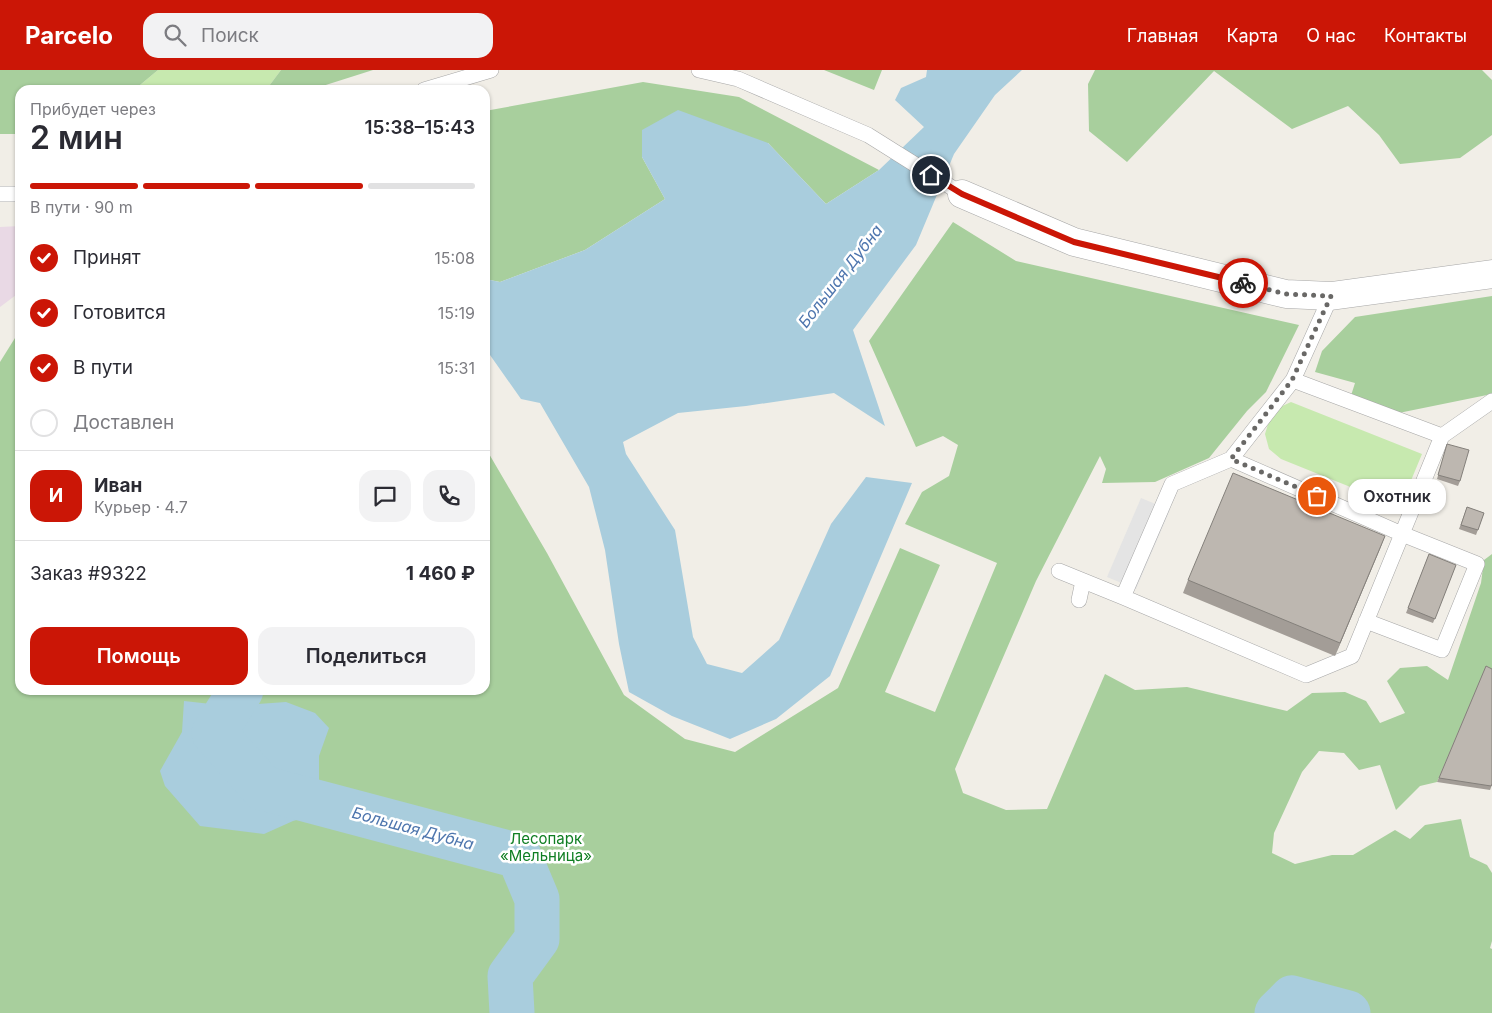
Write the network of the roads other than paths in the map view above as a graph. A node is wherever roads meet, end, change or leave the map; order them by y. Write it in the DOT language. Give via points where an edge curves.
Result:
graph roads {
  1 [pos="491,70"];
  2 [pos="699,70"];
  3 [pos="441,85"];
  4 [pos="0,194"];
  5 [pos="15,194"];
  6 [pos="962,194"];
  7 [pos="1492,274"];
  8 [pos="1331,296"];
  9 [pos="1292,380"];
  10 [pos="1492,401"];
  11 [pos="1442,436"];
  12 [pos="1231,459"];
  13 [pos="1402,534"];
  14 [pos="1059,571"];
  15 [pos="1083,581"];
  16 [pos="1123,597"];
  17 [pos="1079,600"];
  18 [pos="1366,621"];
  1 -- 3 [label="lane"];
  2 -- 6 [label="lane" via="738,79 868,135"];
  4 -- 5 [label="lane"];
  6 -- 8 [label="street" via="1074,242 1286,294"];
  7 -- 8 [label="street"];
  8 -- 9 [label="lane"];
  9 -- 11 [label="lane"];
  9 -- 12 [label="lane"];
  10 -- 11 [label="lane"];
  11 -- 13 [label="lane"];
  12 -- 13 [label="lane"];
  12 -- 16 [label="lane" via="1172,484"];
  13 -- 18 [label="lane"];
  13 -- 18 [label="lane" via="1477,564 1442,650"];
  14 -- 15 [label="lane"];
  15 -- 16 [label="lane"];
  15 -- 17 [label="lane"];
  16 -- 18 [label="lane" via="1306,675 1352,656"];
}
